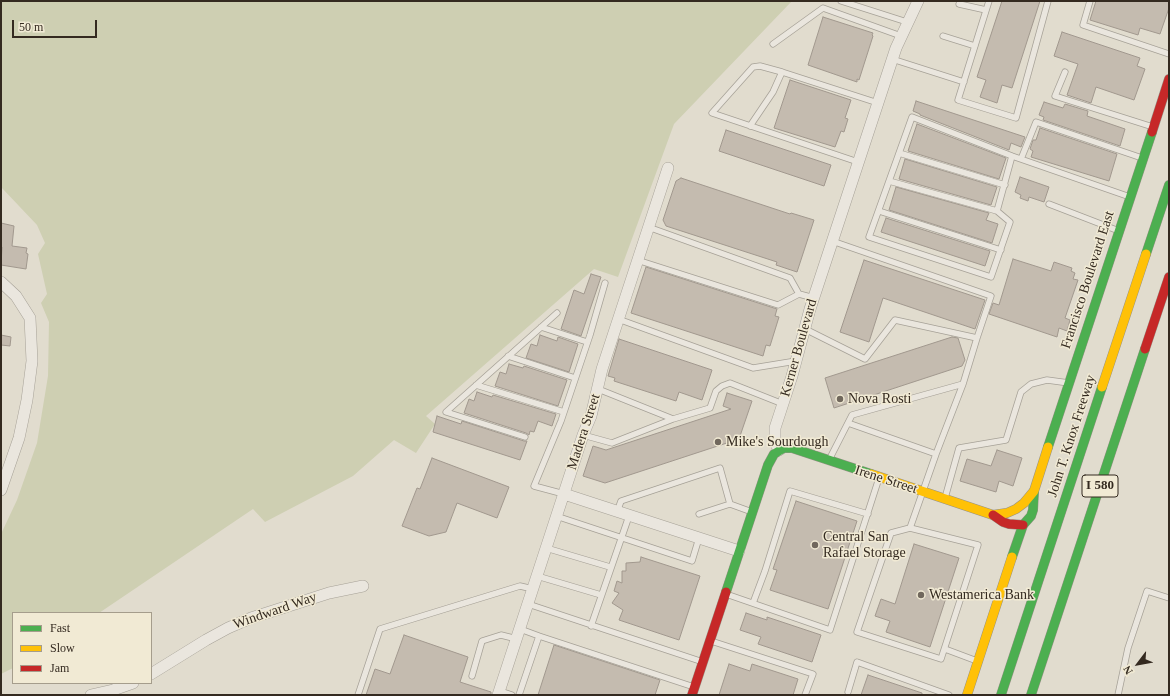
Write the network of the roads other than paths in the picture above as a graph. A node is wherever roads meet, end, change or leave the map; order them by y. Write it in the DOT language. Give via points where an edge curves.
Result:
graph roads {
  1 [pos="841,1"];
  2 [pos="918,1"];
  3 [pos="989,1"];
  4 [pos="1048,1"];
  5 [pos="1090,1"];
  6 [pos="960,4"];
  7 [pos="986,10"];
  8 [pos="907,22"];
  9 [pos="901,36"];
  10 [pos="943,36"];
  11 [pos="774,44"];
  12 [pos="975,46"];
  13 [pos="1169,54"];
  14 [pos="892,59"];
  15 [pos="782,72"];
  16 [pos="1065,72"];
  17 [pos="1169,79"];
  18 [pos="964,82"];
  19 [pos="878,104"];
  20 [pos="750,126"];
  21 [pos="1153,127"];
  22 [pos="899,153"];
  23 [pos="1012,156"];
  24 [pos="1021,159"];
  25 [pos="1143,159"];
  26 [pos="858,162"];
  27 [pos="668,168"];
  28 [pos="889,181"];
  29 [pos="1005,185"];
  30 [pos="1169,185"];
  31 [pos="1130,197"];
  32 [pos="1049,204"];
  33 [pos="879,211"];
  34 [pos="997,212"];
  35 [pos="648,227"];
  36 [pos="1119,231"];
  37 [pos="832,241"];
  38 [pos="1001,250"];
  39 [pos="637,260"];
  40 [pos="1169,277"];
  41 [pos="1,282"];
  42 [pos="605,283"];
  43 [pos="799,294"];
  44 [pos="814,298"];
  45 [pos="557,313"];
  46 [pos="618,319"];
  47 [pos="541,327"];
  48 [pos="804,329"];
  49 [pos="977,338"];
  50 [pos="587,342"];
  51 [pos="508,356"];
  52 [pos="797,361"];
  53 [pos="575,378"];
  54 [pos="1069,383"];
  55 [pos="963,384"];
  56 [pos="476,385"];
  57 [pos="598,390"];
  58 [pos="783,404"];
  59 [pos="564,412"];
  60 [pos="673,420"];
  61 [pos="848,423"];
  62 [pos="583,435"];
  63 [pos="525,437"];
  64 [pos="779,450"];
  65 [pos="936,454"];
  66 [pos="829,461"];
  67 [pos="880,477"];
  68 [pos="1,490"];
  69 [pos="1034,490"];
  70 [pos="922,491"];
  71 [pos="564,494"];
  72 [pos="945,499"];
  73 [pos="730,504"];
  74 [pos="617,512"];
  75 [pos="752,512"];
  76 [pos="698,514"];
  77 [pos="868,514"];
  78 [pos="993,515"];
  79 [pos="556,516"];
  80 [pos="629,516"];
  81 [pos="1023,525"];
  82 [pos="910,528"];
  83 [pos="621,538"];
  84 [pos="699,538"];
  85 [pos="546,548"];
  86 [pos="740,551"];
  87 [pos="610,567"];
  88 [pos="537,576"];
  89 [pos="363,586"];
  90 [pos="533,589"];
  91 [pos="726,593"];
  92 [pos="601,595"];
  93 [pos="1169,598"];
  94 [pos="753,603"];
  95 [pos="528,604"];
  96 [pos="591,626"];
  97 [pos="518,634"];
  98 [pos="538,636"];
  99 [pos="710,641"];
  100 [pos="945,649"];
  101 [pos="703,662"];
  102 [pos="978,662"];
  103 [pos="152,673"];
  104 [pos="472,676"];
  105 [pos="130,684"];
  106 [pos="694,691"];
  107 [pos="848,692"];
  108 [pos="499,693"];
  109 [pos="91,695"];
  110 [pos="358,695"];
  111 [pos="512,695"];
  112 [pos="519,695"];
  113 [pos="805,695"];
  114 [pos="949,695"];
  115 [pos="967,695"];
  116 [pos="1001,695"];
  117 [pos="1031,695"];
  118 [pos="1118,695"];
  1 -- 8 [label="lane"];
  2 -- 8 [label="street, Kerner Boulevard"];
  3 -- 7 [label="lane"];
  4 -- 18 [label="lane" via="1016,118 958,100"];
  5 -- 13 [label="lane" via="1083,25"];
  6 -- 7 [label="lane"];
  7 -- 12 [label="lane"];
  8 -- 9 [label="street, Kerner Boulevard"];
  9 -- 11 [label="lane" via="823,8"];
  9 -- 14 [label="street, Kerner Boulevard"];
  10 -- 12 [label="lane"];
  12 -- 18 [label="lane"];
  14 -- 18 [label="lane"];
  14 -- 19 [label="street, Kerner Boulevard"];
  15 -- 19 [label="lane"];
  15 -- 20 [label="lane" via="773,92"];
  15 -- 20 [label="lane" via="760,66 753,67 712,113"];
  16 -- 21 [label="lane" via="1055,96"];
  17 -- 21 [label="main road, Francisco Boulevard East"];
  19 -- 26 [label="street, Kerner Boulevard"];
  20 -- 26 [label="lane"];
  21 -- 25 [label="main road, Francisco Boulevard East"];
  22 -- 23 [label="lane" via="912,117"];
  22 -- 28 [label="lane"];
  22 -- 29 [label="lane"];
  23 -- 24 [label="lane"];
  23 -- 29 [label="lane"];
  24 -- 25 [label="lane" via="1036,122"];
  24 -- 31 [label="lane"];
  25 -- 31 [label="main road, Francisco Boulevard East"];
  26 -- 37 [label="street, Kerner Boulevard"];
  27 -- 35 [label="street, Madera Street"];
  28 -- 33 [label="lane"];
  28 -- 34 [label="lane"];
  29 -- 34 [label="lane"];
  30 -- 116 [label="main road, John T. Knox Freeway / I 580"];
  31 -- 36 [label="main road, Francisco Boulevard East"];
  32 -- 36 [label="lane"];
  33 -- 38 [label="lane"];
  33 -- 38 [label="lane" via="869,237 992,278"];
  34 -- 38 [label="lane" via="1010,222"];
  35 -- 39 [label="street, Madera Street"];
  35 -- 43 [label="lane" via="790,278"];
  36 -- 54 [label="main road, Francisco Boulevard East"];
  37 -- 44 [label="street, Kerner Boulevard"];
  37 -- 49 [label="lane" via="990,296"];
  39 -- 43 [label="lane" via="778,305"];
  39 -- 46 [label="street, Madera Street"];
  40 -- 117 [label="main road, I 580"];
  41 -- 68 [label="street" via="16,296 30,318 32,362 19,438"];
  42 -- 50 [label="lane"];
  43 -- 44 [label="lane"];
  44 -- 48 [label="street, Kerner Boulevard"];
  45 -- 47 [label="lane"];
  46 -- 52 [label="lane" via="753,368"];
  46 -- 57 [label="street, Madera Street"];
  47 -- 50 [label="lane"];
  47 -- 51 [label="lane"];
  48 -- 49 [label="lane" via="865,359 894,320"];
  48 -- 52 [label="street, Kerner Boulevard"];
  49 -- 55 [label="lane"];
  50 -- 53 [label="lane"];
  51 -- 53 [label="lane"];
  51 -- 56 [label="lane"];
  52 -- 58 [label="street, Kerner Boulevard"];
  53 -- 59 [label="lane"];
  54 -- 69 [label="main road, Francisco Boulevard East"];
  54 -- 72 [label="lane" via="1047,380 1031,384 1021,392 1006,440 959,448"];
  55 -- 61 [label="lane" via="852,415"];
  55 -- 65 [label="lane"];
  56 -- 59 [label="lane"];
  56 -- 63 [label="lane" via="446,412"];
  57 -- 60 [label="lane"];
  57 -- 62 [label="street, Madera Street"];
  58 -- 60 [label="lane" via="730,383 716,391 710,408"];
  58 -- 64 [label="street, Kerner Boulevard" via="775,428 775,442"];
  59 -- 71 [label="lane" via="534,486"];
  60 -- 62 [label="lane" via="612,442"];
  61 -- 65 [label="lane"];
  61 -- 66 [label="lane"];
  62 -- 71 [label="street, Madera Street"];
  64 -- 66 [label="main road, Irene Street" via="792,448"];
  64 -- 75 [label="main road" via="768,465"];
  65 -- 70 [label="lane"];
  66 -- 67 [label="main road, Irene Street"];
  67 -- 70 [label="main road, Irene Street"];
  67 -- 77 [label="lane"];
  69 -- 78 [label="main road, Francisco Boulevard East" via="1016,509"];
  69 -- 81 [label="main road, Francisco Boulevard East" via="1033,510"];
  70 -- 72 [label="main road, Irene Street"];
  70 -- 82 [label="lane"];
  71 -- 74 [label="street"];
  71 -- 79 [label="street, Madera Street"];
  72 -- 78 [label="main road, Irene Street"];
  73 -- 74 [label="lane" via="720,468 621,500"];
  73 -- 75 [label="lane"];
  73 -- 76 [label="lane"];
  74 -- 80 [label="street"];
  75 -- 86 [label="main road"];
  77 -- 94 [label="lane" via="790,491"];
  77 -- 94 [label="lane" via="830,630"];
  78 -- 81 [label="main road, Irene Street" via="1003,522"];
  79 -- 83 [label="lane"];
  79 -- 85 [label="street, Madera Street"];
  80 -- 83 [label="lane"];
  80 -- 84 [label="street"];
  81 -- 102 [label="main road, Francisco Boulevard East"];
  82 -- 100 [label="lane" via="978,545"];
  82 -- 100 [label="lane" via="891,533 857,632 942,660"];
  83 -- 84 [label="lane" via="692,561"];
  83 -- 87 [label="lane"];
  84 -- 86 [label="street"];
  85 -- 87 [label="lane"];
  85 -- 88 [label="street, Madera Street"];
  86 -- 91 [label="main road"];
  87 -- 92 [label="lane"];
  88 -- 90 [label="street, Madera Street"];
  88 -- 92 [label="lane"];
  89 -- 103 [label="street, Windward Way" via="329,593 251,618 212,637"];
  90 -- 95 [label="street, Madera Street"];
  90 -- 110 [label="lane" via="520,586 380,629"];
  91 -- 94 [label="lane"];
  91 -- 99 [label="main road"];
  92 -- 96 [label="lane"];
  93 -- 118 [label="lane" via="1147,591 1128,648"];
  95 -- 96 [label="lane"];
  95 -- 97 [label="street, Madera Street"];
  96 -- 101 [label="lane"];
  97 -- 98 [label="lane"];
  97 -- 104 [label="lane" via="501,635 482,641"];
  97 -- 108 [label="street, Madera Street"];
  98 -- 106 [label="lane"];
  98 -- 112 [label="lane"];
  99 -- 101 [label="main road"];
  99 -- 113 [label="lane" via="813,674"];
  100 -- 102 [label="lane"];
  101 -- 106 [label="main road"];
  102 -- 115 [label="main road, Francisco Boulevard East"];
  105 -- 109 [label="street"];
  107 -- 114 [label="lane" via="856,662"];
  108 -- 111 [label="lane"];
}
